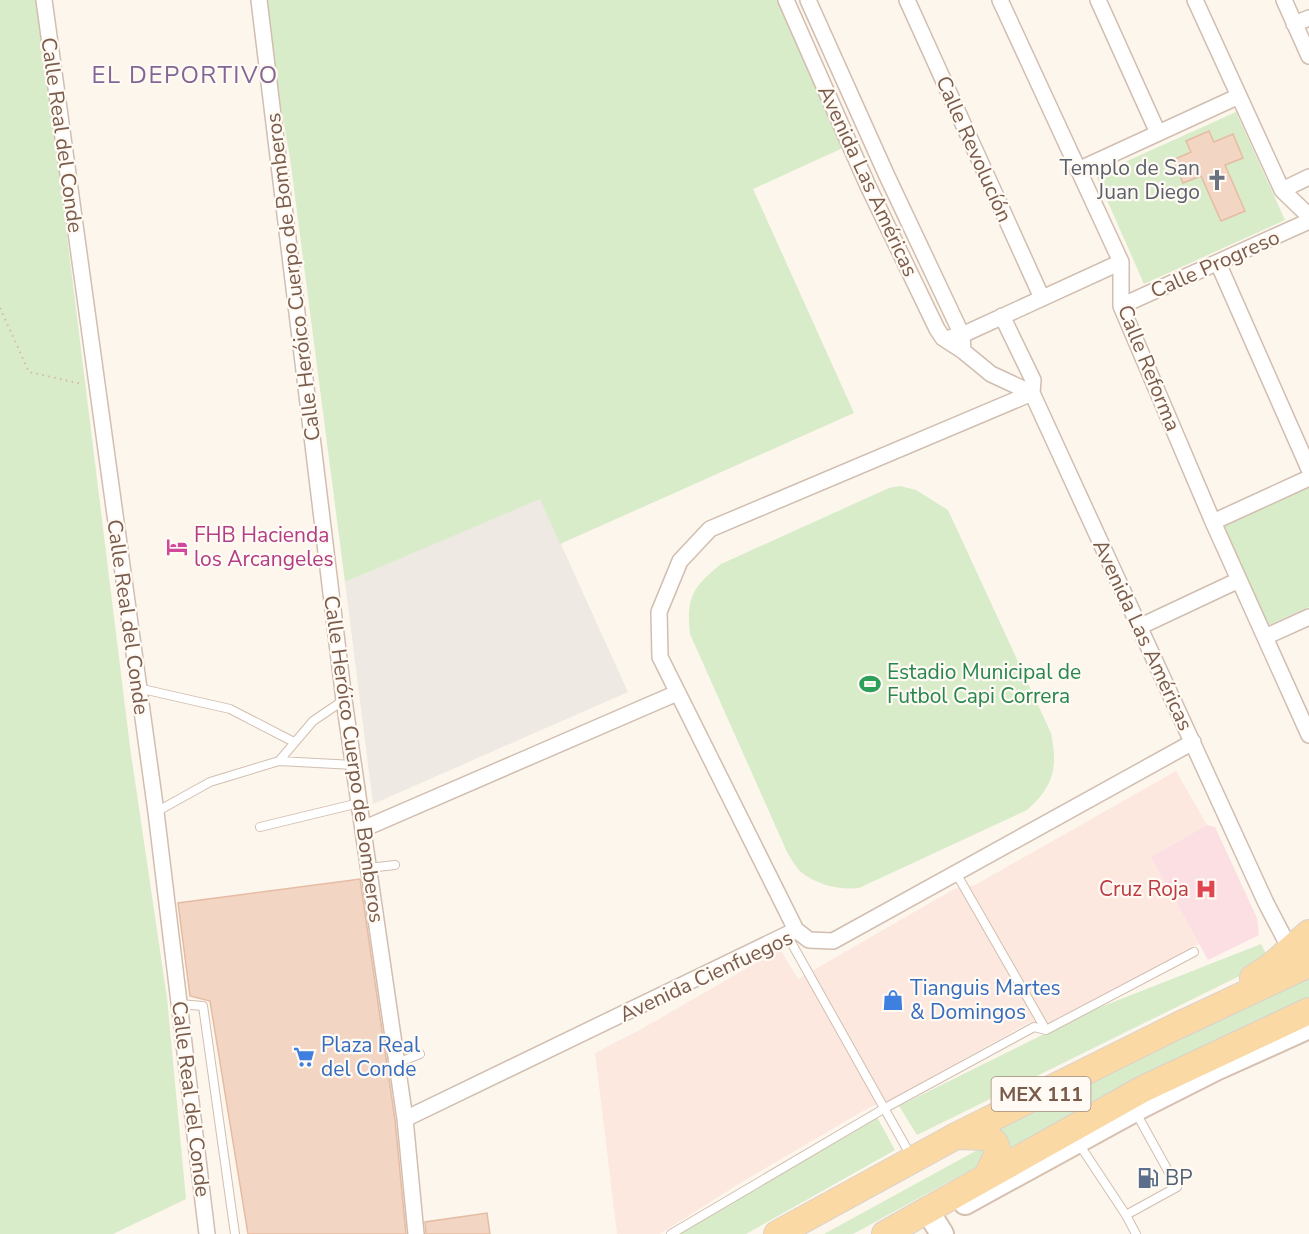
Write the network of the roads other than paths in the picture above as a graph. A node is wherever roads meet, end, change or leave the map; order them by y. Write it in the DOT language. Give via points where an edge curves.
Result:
graph roads {
  1 [pos="44,0"];
  2 [pos="259,0"];
  3 [pos="786,0"];
  4 [pos="808,0"];
  5 [pos="907,0"];
  6 [pos="1000,0"];
  7 [pos="1098,0"];
  8 [pos="1195,0"];
  9 [pos="1284,0"];
  10 [pos="1309,18"];
  11 [pos="1294,24"];
  12 [pos="1309,56"];
  13 [pos="1239,96"];
  14 [pos="1158,133"];
  15 [pos="1078,170"];
  16 [pos="887,176"];
  17 [pos="1309,177"];
  18 [pos="868,186"];
  19 [pos="1282,190"];
  20 [pos="1309,216"];
  21 [pos="1309,222"];
  22 [pos="1121,262"];
  23 [pos="1218,263"];
  24 [pos="1042,298"];
  25 [pos="1121,306"];
  26 [pos="1002,316"];
  27 [pos="962,335"];
  28 [pos="944,338"];
  29 [pos="963,351"];
  30 [pos="1032,393"];
  31 [pos="1309,470"];
  32 [pos="1309,478"];
  33 [pos="1213,522"];
  34 [pos="1239,580"];
  35 [pos="1309,617"];
  36 [pos="1139,627"];
  37 [pos="1265,637"];
  38 [pos="138,688"];
  39 [pos="677,693"];
  40 [pos="344,700"];
  41 [pos="1309,735"];
  42 [pos="294,742"];
  43 [pos="1192,742"];
  44 [pos="279,761"];
  45 [pos="354,765"];
  46 [pos="358,802"];
  47 [pos="156,812"];
  48 [pos="260,827"];
  49 [pos="363,829"];
  50 [pos="395,865"];
  51 [pos="368,868"];
  52 [pos="956,873"];
  53 [pos="792,932"];
  54 [pos="1309,933"];
  55 [pos="1194,952"];
  56 [pos="1299,956"];
  57 [pos="179,1004"];
  58 [pos="1309,1011"];
  59 [pos="1309,1027"];
  60 [pos="1046,1030"];
  61 [pos="420,1054"];
  62 [pos="397,1063"];
  63 [pos="885,1108"];
  64 [pos="1135,1110"];
  65 [pos="405,1119"];
  66 [pos="956,1136"];
  67 [pos="1077,1142"];
  68 [pos="913,1160"];
  69 [pos="987,1176"];
  70 [pos="1126,1215"];
  71 [pos="938,1227"];
  72 [pos="207,1234"];
  73 [pos="235,1234"];
  74 [pos="416,1234"];
  75 [pos="671,1234"];
  76 [pos="777,1234"];
  77 [pos="885,1234"];
  78 [pos="911,1234"];
  79 [pos="1136,1234"];
  1 -- 38 [label="street, Calle Real del Conde"];
  2 -- 40 [label="street, Calle Heróico Cuerpo de Bomberos"];
  3 -- 18 [label="street, Avenida Las Américas"];
  4 -- 16 [label="street, Avenida Las Américas"];
  5 -- 24 [label="street, Calle Revolucíón"];
  6 -- 15 [label="street, Calle Reforma"];
  7 -- 14 [label="street"];
  8 -- 13 [label="street"];
  9 -- 11 [label="street"];
  10 -- 11 [label="street"];
  11 -- 12 [label="street"];
  13 -- 14 [label="street"];
  13 -- 19 [label="street"];
  14 -- 15 [label="street"];
  15 -- 22 [label="street, Calle Reforma"];
  16 -- 18 [label="street"];
  16 -- 27 [label="street, Avenida Las Américas"];
  17 -- 19 [label="street"];
  18 -- 28 [label="street, Avenida Las Américas"];
  19 -- 20 [label="street"];
  21 -- 23 [label="street, Calle Progreso"];
  22 -- 24 [label="street, Calle Progreso"];
  22 -- 25 [label="street, Calle Reforma"];
  23 -- 25 [label="street, Calle Progreso"];
  23 -- 31 [label="street"];
  24 -- 26 [label="street, Calle Progreso"];
  25 -- 33 [label="street, Calle Reforma"];
  26 -- 27 [label="street, Calle Progreso"];
  26 -- 30 [label="street" via="1033,380"];
  27 -- 28 [label="street, Calle Progreso"];
  27 -- 29 [label="street, Avenida Las Américas"];
  28 -- 29 [label="street, Avenida Las Américas"];
  29 -- 30 [label="street, Avenida Las Américas" via="991,374"];
  30 -- 36 [label="street, Avenida Las Américas"];
  30 -- 39 [label="street" via="710,530 680,561 659,612 660,657"];
  32 -- 33 [label="street"];
  33 -- 34 [label="street, Calle Reforma"];
  34 -- 36 [label="street"];
  34 -- 37 [label="street, Calle Reforma"];
  35 -- 37 [label="street"];
  36 -- 43 [label="street, Avenida Las Américas"];
  37 -- 41 [label="street, Calle Reforma"];
  38 -- 42 [label="lane" via="230,709"];
  38 -- 47 [label="street, Calle Real del Conde"];
  39 -- 49 [label="street"];
  39 -- 53 [label="street"];
  40 -- 42 [label="lane" via="313,721"];
  40 -- 45 [label="street, Calle Heróico Cuerpo de Bomberos"];
  42 -- 44 [label="lane"];
  43 -- 52 [label="street, Avenida Cienfuegos"];
  43 -- 56 [label="street, Avenida Las Américas"];
  44 -- 45 [label="lane"];
  44 -- 47 [label="lane" via="210,782"];
  45 -- 46 [label="street, Calle Heróico Cuerpo de Bomberos"];
  46 -- 48 [label="lane"];
  46 -- 49 [label="street, Calle Heróico Cuerpo de Bomberos"];
  47 -- 57 [label="street, Calle Real del Conde"];
  49 -- 51 [label="street, Calle Heróico Cuerpo de Bomberos"];
  50 -- 51 [label="lane"];
  51 -- 62 [label="street, Calle Heróico Cuerpo de Bomberos"];
  52 -- 53 [label="street, Avenida Cienfuegos" via="833,941 809,940"];
  52 -- 60 [label="lane"];
  53 -- 63 [label="lane"];
  53 -- 65 [label="street, Avenida Cienfuegos"];
  54 -- 56 [label="main road"];
  55 -- 60 [label="lane"];
  56 -- 66 [label="main road, MEX 111" via="1270,967 1178,1026"];
  57 -- 72 [label="street, Calle Real del Conde"];
  57 -- 73 [label="lane" via="202,1006"];
  58 -- 69 [label="main road, MEX 111" via="1143,1089"];
  59 -- 64 [label="street"];
  60 -- 63 [label="lane" via="1034,1027"];
  61 -- 62 [label="lane"];
  62 -- 65 [label="street, Calle Heróico Cuerpo de Bomberos"];
  63 -- 68 [label="lane"];
  63 -- 75 [label="lane"];
  64 -- 67 [label="street"];
  64 -- 70 [label="lane" via="1178,1187"];
  65 -- 74 [label="street, Calle Heróico Cuerpo de Bomberos"];
  66 -- 68 [label="main road, MEX 111"];
  66 -- 69 [label="main road" via="988,1137 995,1143 998,1153"];
  67 -- 70 [label="lane"];
  67 -- 71 [label="street"];
  68 -- 76 [label="main road, MEX 111"];
  69 -- 77 [label="main road, MEX 111"];
  70 -- 79 [label="lane"];
  71 -- 78 [label="street"];
}
